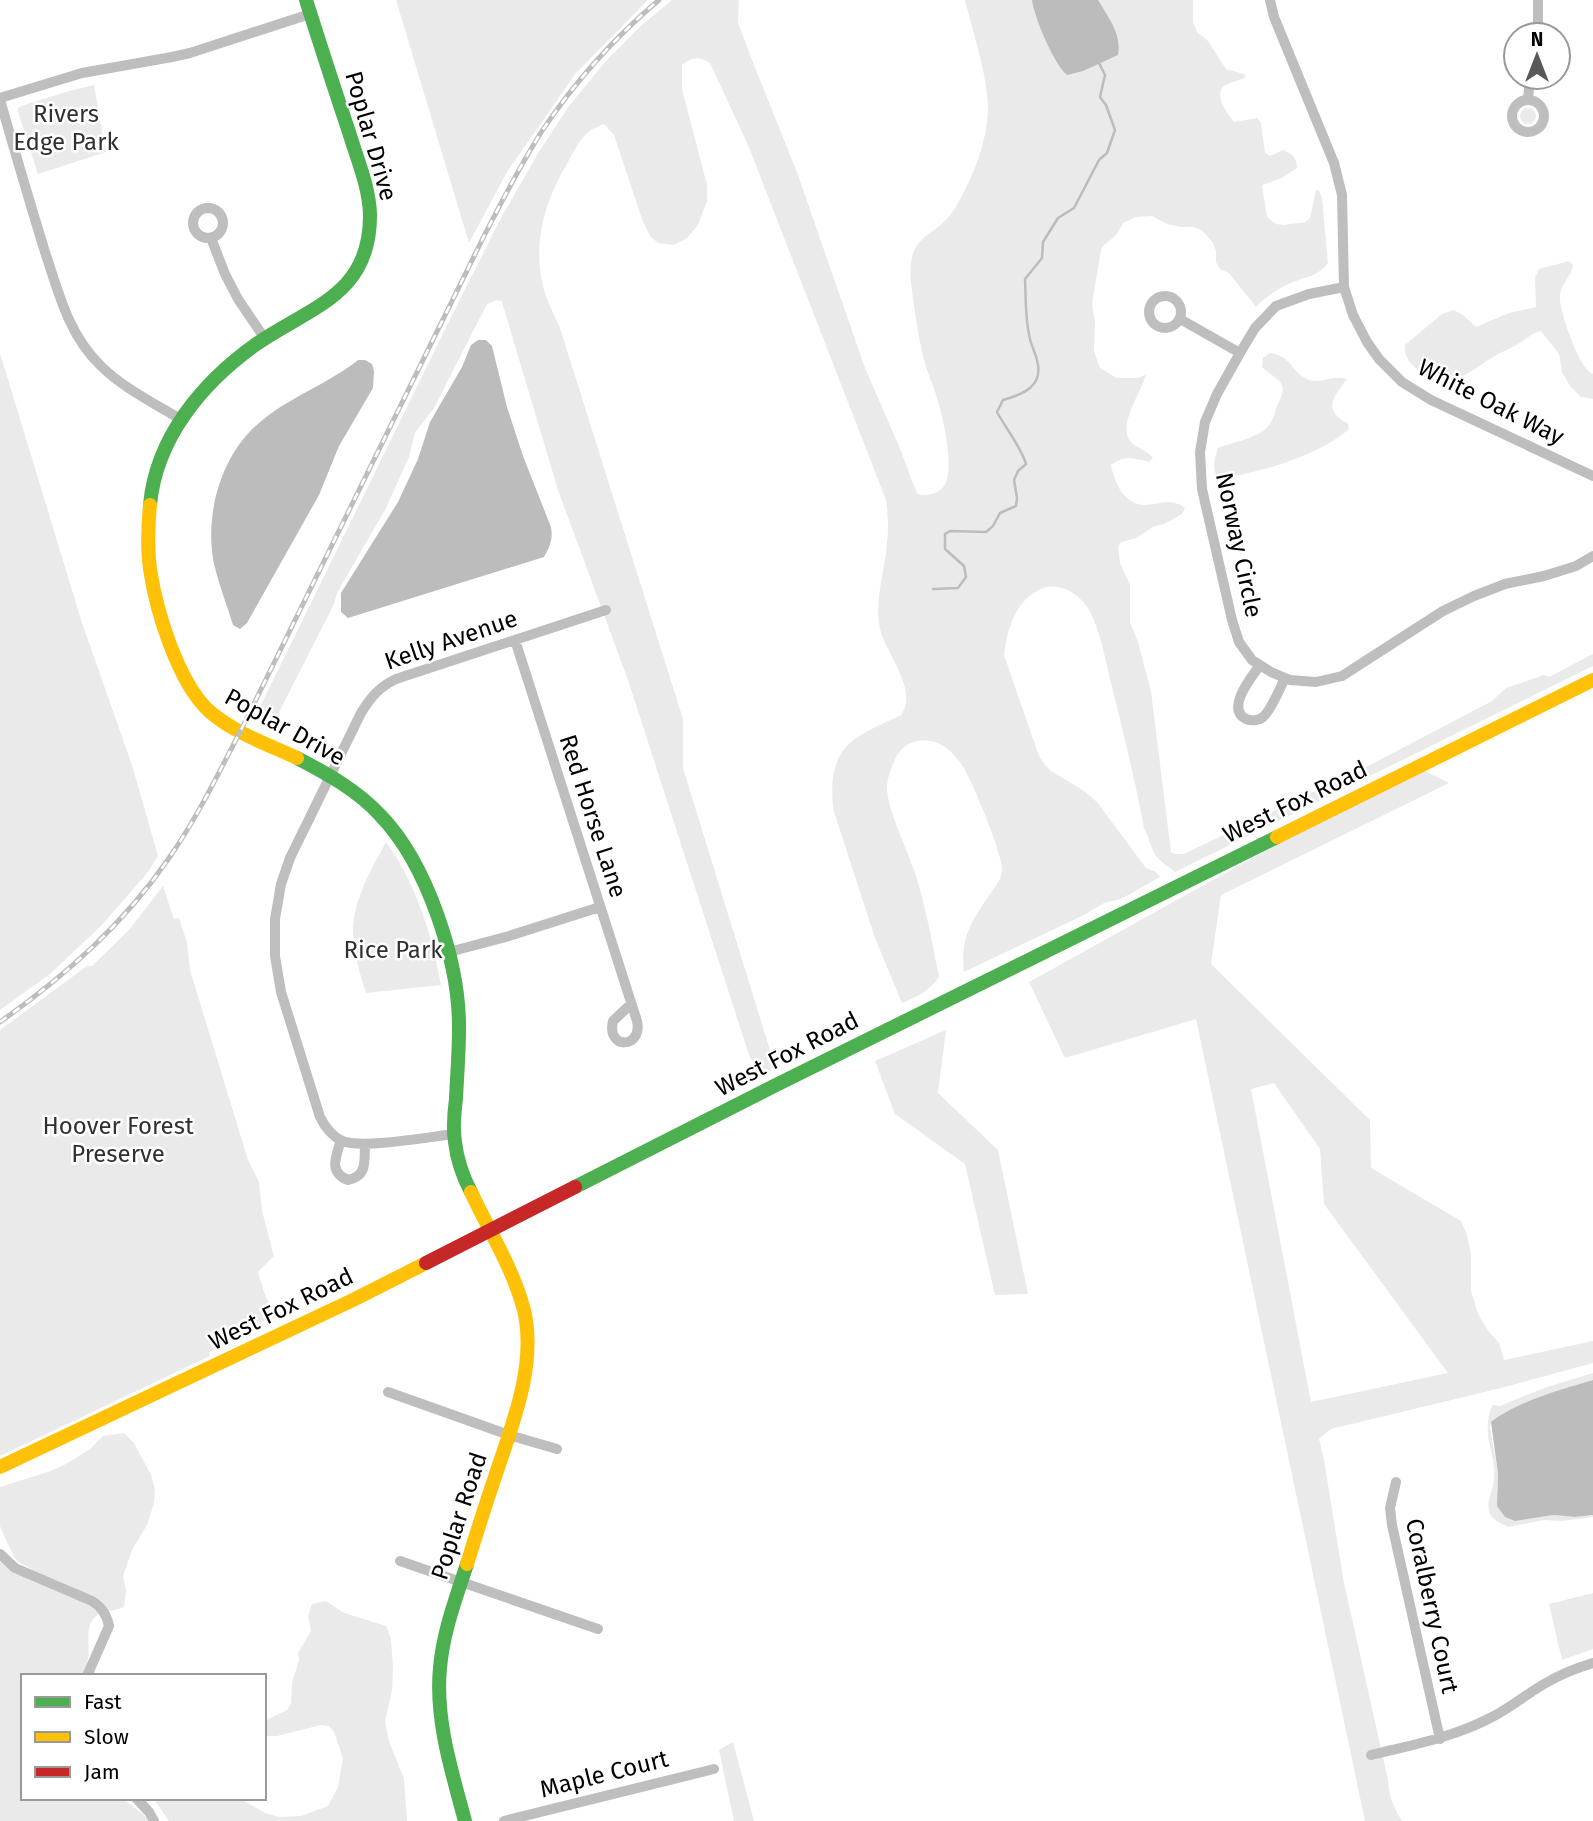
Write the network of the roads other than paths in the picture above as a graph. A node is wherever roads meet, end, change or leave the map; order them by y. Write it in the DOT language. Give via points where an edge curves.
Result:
graph roads {
  1 [pos="1270,0"];
  2 [pos="1538,0"];
  3 [pos="308,7"];
  4 [pos="1538,21"];
  5 [pos="1529,91"];
  6 [pos="0,99"];
  7 [pos="1528,100"];
  8 [pos="211,238"];
  9 [pos="1344,288"];
  10 [pos="1180,319"];
  11 [pos="265,339"];
  12 [pos="1240,353"];
  13 [pos="180,419"];
  14 [pos="1593,476"];
  15 [pos="1593,556"];
  16 [pos="606,610"];
  17 [pos="515,640"];
  18 [pos="1260,665"];
  19 [pos="1286,678"];
  20 [pos="1593,680"];
  21 [pos="330,777"];
  22 [pos="600,907"];
  23 [pos="449,952"];
  24 [pos="631,1004"];
  25 [pos="454,1134"];
  26 [pos="341,1140"];
  27 [pos="365,1144"];
  28 [pos="490,1230"];
  29 [pos="388,1392"];
  30 [pos="509,1434"];
  31 [pos="557,1449"];
  32 [pos="0,1467"];
  33 [pos="1396,1482"];
  34 [pos="0,1554"];
  35 [pos="400,1561"];
  36 [pos="461,1581"];
  37 [pos="598,1629"];
  38 [pos="1593,1663"];
  39 [pos="88,1674"];
  40 [pos="1440,1739"];
  41 [pos="1371,1755"];
  42 [pos="714,1769"];
  43 [pos="138,1800"];
  44 [pos="155,1821"];
  45 [pos="465,1821"];
  46 [pos="504,1821"];
  1 -- 9 [label="street, White Oak Way" via="1334,163 1342,195"];
  2 -- 4 [label="street"];
  3 -- 6 [label="street" via="172,57 82,72"];
  3 -- 11 [label="street, Poplar Drive" via="364,177 370,226 361,263 342,288"];
  5 -- 7 [label="street"];
  6 -- 13 [label="street" via="64,310 83,346 120,384"];
  8 -- 11 [label="street" via="238,299"];
  9 -- 12 [label="street, Norway Circle" via="1276,306"];
  9 -- 14 [label="street, White Oak Way" via="1363,336 1402,382 1430,400"];
  10 -- 12 [label="street"];
  11 -- 13 [label="street, Poplar Drive" via="216,375"];
  12 -- 18 [label="street, Norway Circle" via="1205,422 1200,452 1202,489 1239,642"];
  13 -- 21 [label="street, Poplar Drive" via="157,466 147,535 152,584 180,672 209,713"];
  15 -- 19 [label="street, Norway Circle" via="1474,596 1342,676 1316,682"];
  16 -- 17 [label="street, Kelly Avenue"];
  17 -- 21 [label="street, Kelly Avenue" via="382,685 360,713"];
  17 -- 22 [label="street, Red Horse Lane"];
  18 -- 19 [label="street, Norway Circle"];
  18 -- 19 [label="street" via="1238,702 1246,718 1264,716"];
  20 -- 28 [label="street, West Fox Road"];
  21 -- 23 [label="street, Poplar Drive" via="371,806 402,841 426,886"];
  21 -- 26 [label="street, Kelly Avenue" via="290,858 274,937 281,992 320,1117"];
  22 -- 23 [label="street"];
  22 -- 24 [label="street, Red Horse Lane"];
  23 -- 25 [label="street, Poplar Drive" via="459,1012"];
  25 -- 27 [label="street"];
  25 -- 28 [label="street, Poplar Drive" via="461,1174"];
  26 -- 27 [label="street"];
  26 -- 27 [label="street" via="335,1171 348,1180 363,1171"];
  28 -- 30 [label="street, Poplar Road" via="525,1312 527,1354"];
  28 -- 32 [label="street, West Fox Road" via="259,1346"];
  29 -- 30 [label="street"];
  30 -- 31 [label="street"];
  30 -- 36 [label="street, Poplar Road"];
  33 -- 40 [label="street, Coralberry Court" via="1390,1508 1392,1525"];
  34 -- 39 [label="street" via="15,1568 99,1605 109,1626"];
  35 -- 36 [label="street"];
  36 -- 37 [label="street"];
  36 -- 45 [label="street, Poplar Road" via="439,1676 444,1737"];
  38 -- 40 [label="street" via="1545,1683 1495,1716"];
  40 -- 41 [label="street"];
  42 -- 46 [label="street, Maple Court"];
  43 -- 44 [label="street"];
}
